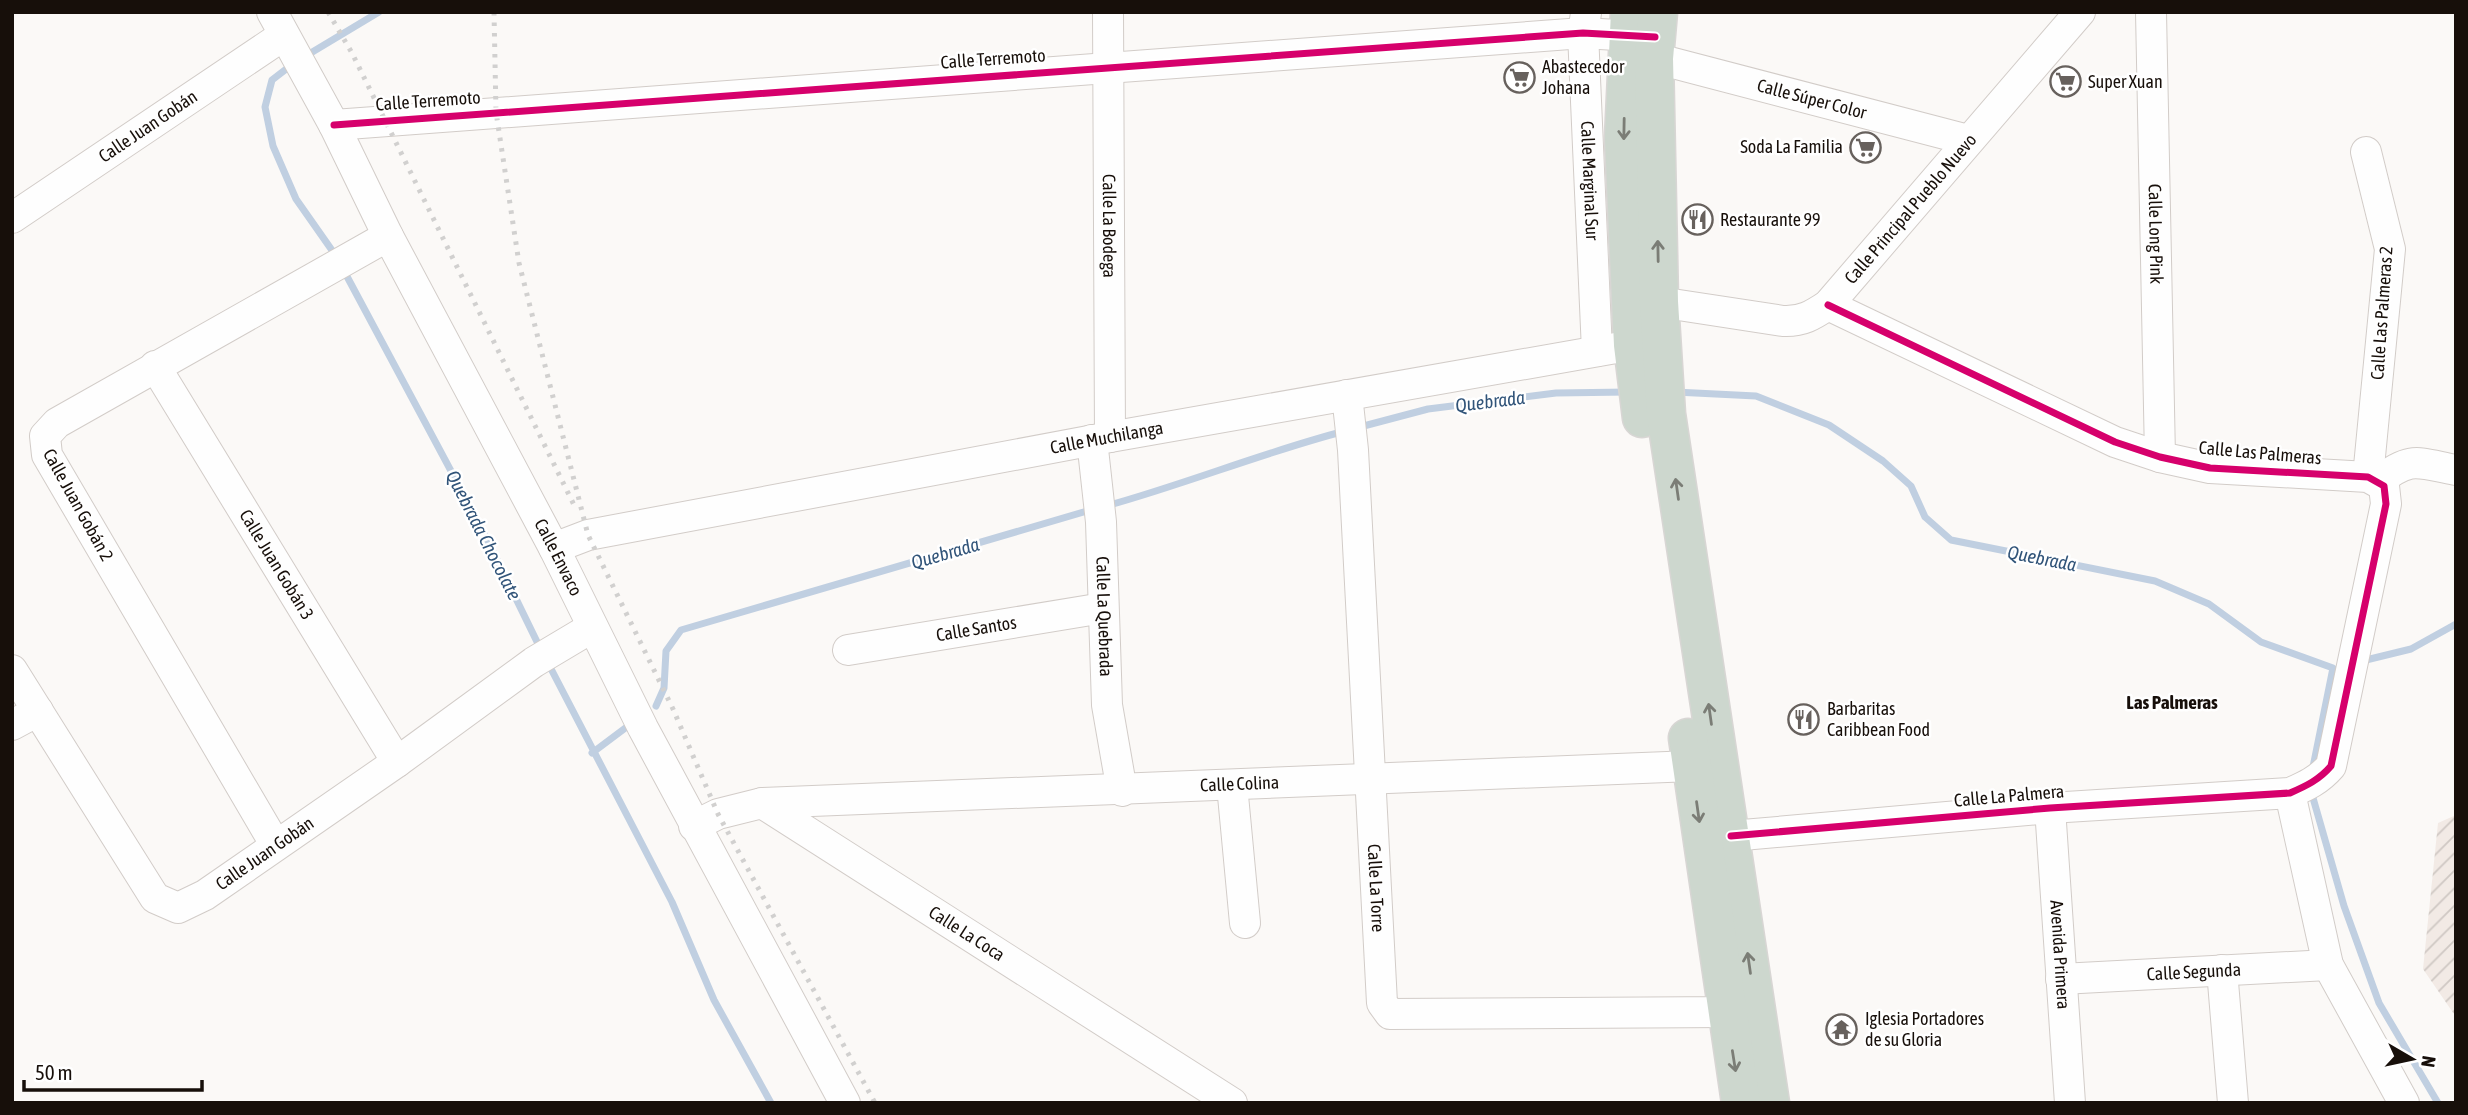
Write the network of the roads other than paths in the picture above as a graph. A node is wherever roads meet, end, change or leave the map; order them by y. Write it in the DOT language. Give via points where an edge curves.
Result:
graph roads {
  1 [pos="1108,12"];
  2 [pos="2080,12"];
  3 [pos="2151,12"];
  4 [pos="1585,22"];
  5 [pos="282,31"];
  6 [pos="1645,31"];
  7 [pos="1109,66"];
  8 [pos="334,125"];
  9 [pos="1968,140"];
  10 [pos="2366,152"];
  11 [pos="12,218"];
  12 [pos="380,241"];
  13 [pos="1659,302"];
  14 [pos="1829,305"];
  15 [pos="1638,356"];
  16 [pos="155,366"];
  17 [pos="1348,403"];
  18 [pos="1101,439"];
  19 [pos="2160,457"];
  20 [pos="2456,470"];
  21 [pos="2374,479"];
  22 [pos="554,548"];
  23 [pos="1103,608"];
  24 [pos="592,628"];
  25 [pos="848,650"];
  26 [pos="12,670"];
  27 [pos="25,718"];
  28 [pos="397,762"];
  29 [pos="1705,764"];
  30 [pos="1372,780"];
  31 [pos="1232,785"];
  32 [pos="2303,787"];
  33 [pos="1122,791"];
  34 [pos="762,803"];
  35 [pos="2050,808"];
  36 [pos="694,826"];
  37 [pos="1731,836"];
  38 [pos="275,844"];
  39 [pos="1245,923"];
  40 [pos="2328,965"];
  41 [pos="2222,970"];
  42 [pos="2061,979"];
  43 [pos="1741,1009"];
  44 [pos="1230,1102"];
  45 [pos="845,1103"];
  46 [pos="1741,1103"];
  47 [pos="1770,1103"];
  48 [pos="2070,1103"];
  49 [pos="2233,1103"];
  50 [pos="2404,1103"];
  1 -- 7 [label="street, Calle La Bodega"];
  2 -- 9 [label="street, Calle Principal Pueblo Nuevo"];
  3 -- 19 [label="street, Calle Long Pink"];
  4 -- 6 [label="street, Calle Terremoto"];
  4 -- 7 [label="street, Calle Terremoto"];
  4 -- 15 [label="street, Calle Marginal Sur"];
  5 -- 8 [label="street, Calle Envaco"];
  5 -- 11 [label="street, Calle Juan Gobán"];
  6 -- 9 [label="street, Calle Súper Color"];
  13 -- 6 [label="highway, one-way"];
  6 -- 15 [label="highway, one-way" via="1624,138"];
  7 -- 8 [label="street, Calle Terremoto"];
  7 -- 18 [label="street, Calle La Bodega"];
  8 -- 12 [label="street, Calle Envaco"];
  9 -- 14 [label="street, Calle Principal Pueblo Nuevo"];
  10 -- 21 [label="street, Calle Las Palmeras 2" via="2390,249"];
  12 -- 16 [label="street, Calle Juan Gobán 2"];
  12 -- 22 [label="street, Calle Envaco"];
  13 -- 14 [label="street, Calle Principal Pueblo Nuevo" via="1790,322"];
  13 -- 15 [label="highway"];
  14 -- 19 [label="street, Calle Las Palmeras" via="2115,442"];
  15 -- 17 [label="street, Calle Muchilanga"];
  15 -- 29 [label="highway" via="1655,421"];
  16 -- 28 [label="street, Calle Juan Gobán 3"];
  16 -- 38 [label="street, Calle Juan Gobán 2" via="57,423 45,436 44,445"];
  17 -- 18 [label="street, Calle Muchilanga"];
  17 -- 30 [label="street, Calle La Torre"];
  18 -- 22 [label="street, Calle Muchilanga" via="589,535"];
  18 -- 23 [label="street, Calle La Quebrada" via="1097,474"];
  19 -- 21 [label="street, Calle Las Palmeras" via="2210,468"];
  20 -- 21 [label="street" via="2414,461"];
  21 -- 32 [label="street" via="2387,493 2386,504 2330,766"];
  22 -- 24 [label="street, Calle Envaco"];
  23 -- 25 [label="street, Calle Santos"];
  23 -- 33 [label="street, Calle La Quebrada" via="1107,705"];
  24 -- 28 [label="street, Calle Juan Gobán" via="546,655"];
  24 -- 36 [label="street, Calle Envaco"];
  26 -- 27 [label="street, Calle Juan Gobán"];
  27 -- 38 [label="street, Calle Juan Gobán" via="155,898 178,908 205,895"];
  28 -- 38 [label="street, Calle Juan Gobán"];
  29 -- 30 [label="street, Calle Colina"];
  29 -- 37 [label="highway"];
  29 -- 43 [label="highway, one-way"];
  30 -- 31 [label="street, Calle Colina"];
  30 -- 43 [label="street, Calle La Torre" via="1380,986 1382,1003 1390,1014"];
  31 -- 33 [label="street, Calle Colina"];
  31 -- 39 [label="street"];
  32 -- 35 [label="street, Calle La Palmera"];
  32 -- 40 [label="street"];
  33 -- 34 [label="street, Calle Colina"];
  34 -- 36 [label="street" via="718,814"];
  34 -- 44 [label="street, Calle La Coca"];
  35 -- 37 [label="street, Calle La Palmera"];
  35 -- 42 [label="street, Avenida Primera"];
  36 -- 45 [label="street, Calle Envaco"];
  43 -- 37 [label="highway, one-way"];
  40 -- 41 [label="street, Calle Segunda"];
  40 -- 50 [label="street"];
  41 -- 42 [label="street, Calle Segunda"];
  41 -- 49 [label="street"];
  42 -- 48 [label="street, Avenida Primera"];
  43 -- 46 [label="highway, one-way"];
  43 -- 47 [label="highway"];
}
